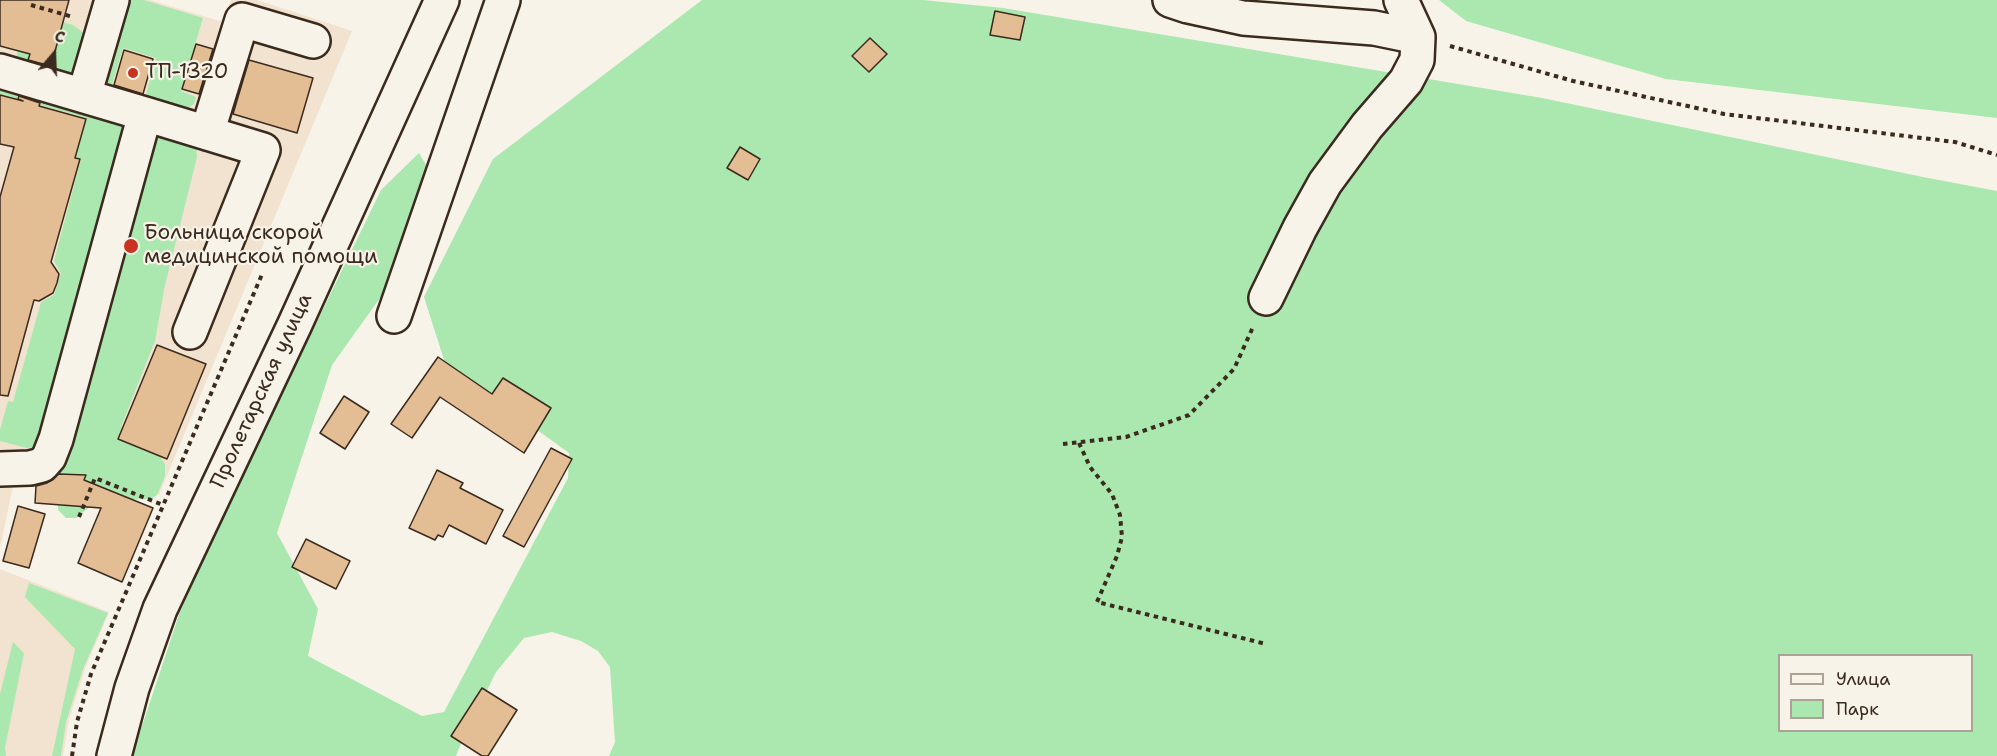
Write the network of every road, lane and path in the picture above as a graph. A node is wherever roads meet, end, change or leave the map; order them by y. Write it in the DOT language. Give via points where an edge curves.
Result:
graph roads {
  1 [pos="112,0"];
  2 [pos="442,0"];
  3 [pos="1170,0"];
  4 [pos="1401,0"];
  5 [pos="490,1"];
  6 [pos="31,5"];
  7 [pos="42,8"];
  8 [pos="1418,37"];
  9 [pos="313,41"];
  10 [pos="0,71"];
  11 [pos="84,96"];
  12 [pos="145,114"];
  13 [pos="207,132"];
  14 [pos="1997,154"];
  15 [pos="263,272"];
  16 [pos="1266,298"];
  17 [pos="394,316"];
  18 [pos="190,332"];
  19 [pos="1079,443"];
  20 [pos="1063,444"];
  21 [pos="0,469"];
  22 [pos="163,505"];
  23 [pos="79,517"];
  24 [pos="1266,644"];
  25 [pos="72,756"];
  26 [pos="114,756"];
  1 -- 11 [label="street"];
  2 -- 26 [label="street, Пролетарская улица" via="160,609 132,688"];
  3 -- 8 [label="street" via="1243,18 1374,28"];
  4 -- 8 [label="street"];
  5 -- 17 [label="street"];
  6 -- 7 [label="path"];
  8 -- 14 [label="path" via="1573,81 1724,114 1954,142"];
  8 -- 16 [label="street" via="1418,60 1406,81 1325,183"];
  9 -- 13 [label="street" via="242,20"];
  10 -- 11 [label="street"];
  11 -- 12 [label="street"];
  12 -- 13 [label="street"];
  12 -- 21 [label="street" via="49,457 42,465 30,468"];
  13 -- 18 [label="street" via="263,150"];
  15 -- 22 [label="path"];
  16 -- 19 [label="path" via="1234,369 1189,415 1126,437"];
  19 -- 20 [label="path"];
  19 -- 24 [label="path" via="1090,467 1112,494 1120,515 1122,537 1117,556 1097,602"];
  22 -- 23 [label="path" via="95,478"];
  22 -- 25 [label="path" via="91,674"];
}
